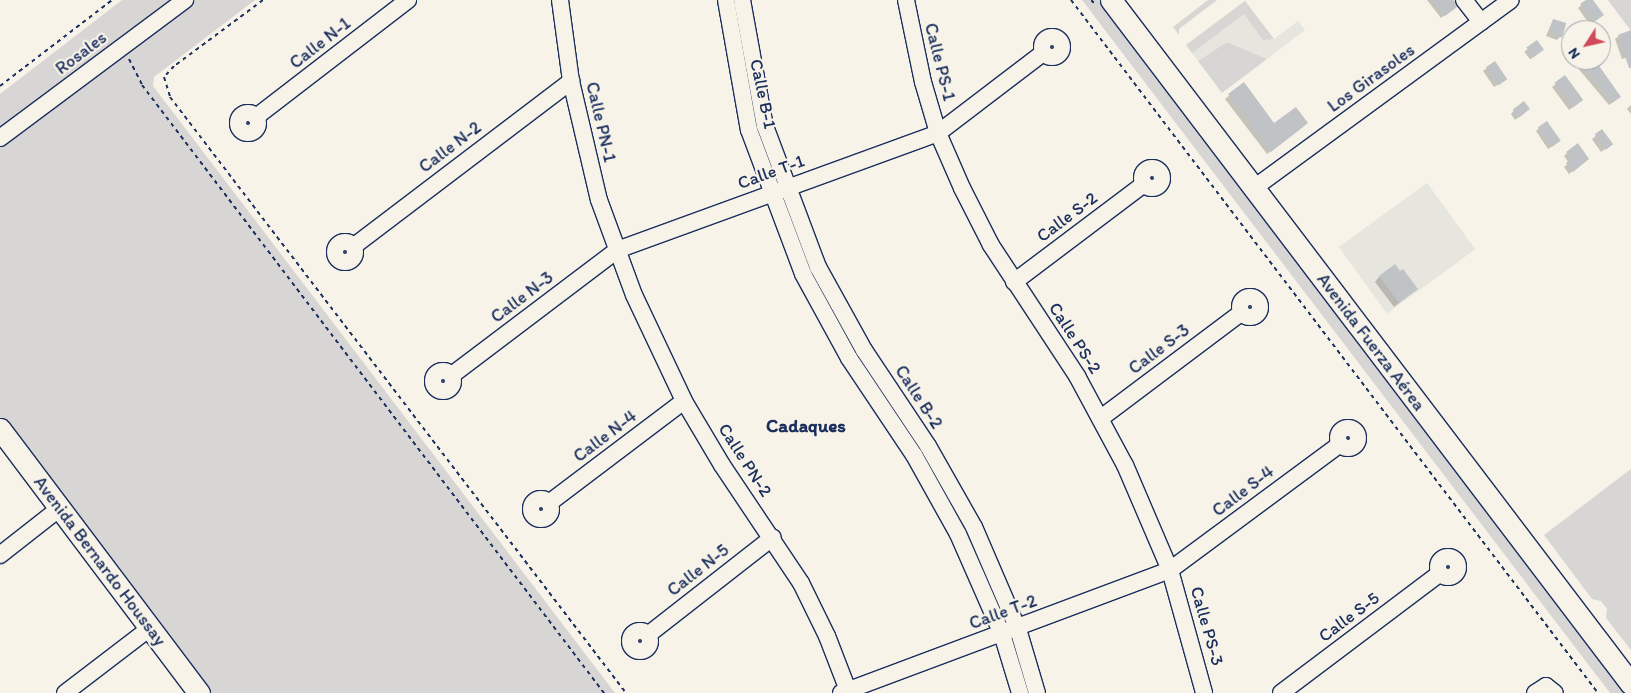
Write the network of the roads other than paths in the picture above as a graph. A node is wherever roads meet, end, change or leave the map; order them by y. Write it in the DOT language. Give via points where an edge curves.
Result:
graph roads {
  1 [pos="185,0"];
  2 [pos="408,0"];
  3 [pos="560,0"];
  4 [pos="726,0"];
  5 [pos="742,0"];
  6 [pos="906,0"];
  7 [pos="1111,0"];
  8 [pos="1125,0"];
  9 [pos="1464,0"];
  10 [pos="1511,0"];
  11 [pos="1481,22"];
  12 [pos="1044,53"];
  13 [pos="571,81"];
  14 [pos="256,117"];
  15 [pos="938,132"];
  16 [pos="0,138"];
  17 [pos="1144,184"];
  18 [pos="1258,184"];
  19 [pos="787,188"];
  20 [pos="771,194"];
  21 [pos="354,246"];
  22 [pos="617,250"];
  23 [pos="1014,282"];
  24 [pos="1242,313"];
  25 [pos="452,375"];
  26 [pos="684,401"];
  27 [pos="1101,418"];
  28 [pos="0,429"];
  29 [pos="1340,444"];
  30 [pos="549,503"];
  31 [pos="60,508"];
  32 [pos="773,538"];
  33 [pos="0,555"];
  34 [pos="1170,570"];
  35 [pos="1440,572"];
  36 [pos="150,628"];
  37 [pos="1018,629"];
  38 [pos="649,634"];
  39 [pos="1002,634"];
  40 [pos="1631,667"];
  41 [pos="1631,684"];
  42 [pos="846,691"];
  43 [pos="65,693"];
  44 [pos="199,693"];
  45 [pos="1020,693"];
  46 [pos="1036,693"];
  47 [pos="1204,693"];
  48 [pos="1281,693"];
  49 [pos="1536,693"];
  50 [pos="1555,693"];
  1 -- 16 [label="street, Rosales"];
  2 -- 14 [label="street, Calle N-1"];
  3 -- 13 [label="street, Calle PN-1"];
  4 -- 20 [label="street, Calle B-1" via="749,130"];
  5 -- 19 [label="street, Calle B-1" via="765,126"];
  6 -- 15 [label="street, Calle PS-1" via="923,82"];
  7 -- 18 [label="main road, Avenida Fuerza Aérea"];
  8 -- 18 [label="main road, Avenida Fuerza Aérea"];
  9 -- 11 [label="street"];
  10 -- 11 [label="street, Los Girasoles"];
  11 -- 18 [label="street, Los Girasoles"];
  12 -- 15 [label="street, Calle T-1"];
  13 -- 21 [label="street, Calle N-2"];
  13 -- 22 [label="street, Calle PN-1" via="599,200"];
  15 -- 19 [label="street, Calle T-1"];
  15 -- 23 [label="street, Calle PS-2" via="962,188"];
  17 -- 23 [label="street, Calle S-2"];
  18 -- 40 [label="main road, Avenida Fuerza Aérea"];
  18 -- 41 [label="main road, Avenida Fuerza Aérea"];
  19 -- 20 [label="street, Calle T-1"];
  19 -- 37 [label="street, Calle B-2" via="818,267 864,350 928,446 974,527"];
  20 -- 22 [label="street, Calle T-1"];
  20 -- 39 [label="street, Calle B-2" via="803,274 849,358 914,455 958,534"];
  22 -- 25 [label="street, Calle N-3"];
  22 -- 26 [label="street, Calle PN-2" via="660,354"];
  23 -- 27 [label="street, Calle PS-2"];
  24 -- 27 [label="street, Calle S-3"];
  26 -- 30 [label="street, Calle N-4"];
  26 -- 32 [label="street, Calle PN-2" via="722,465"];
  27 -- 34 [label="street, Calle PS-2"];
  28 -- 31 [label="main road, Avenida Bernardo Houssay"];
  29 -- 34 [label="street, Calle S-4"];
  31 -- 33 [label="street"];
  31 -- 36 [label="main road, Avenida Bernardo Houssay"];
  32 -- 38 [label="street, Calle N-5"];
  32 -- 42 [label="street, Calle PN-2" via="801,584"];
  34 -- 37 [label="street, Calle T-2"];
  34 -- 47 [label="street, Calle PS-3"];
  35 -- 48 [label="street, Calle S-5"];
  36 -- 43 [label="street"];
  36 -- 44 [label="main road, Avenida Bernardo Houssay"];
  37 -- 39 [label="street, Calle T-2"];
  37 -- 46 [label="street, Calle B-2"];
  39 -- 42 [label="street, Calle T-2"];
  39 -- 45 [label="street, Calle B-2"];
  49 -- 50 [label="street" via="1546,686"];
}
